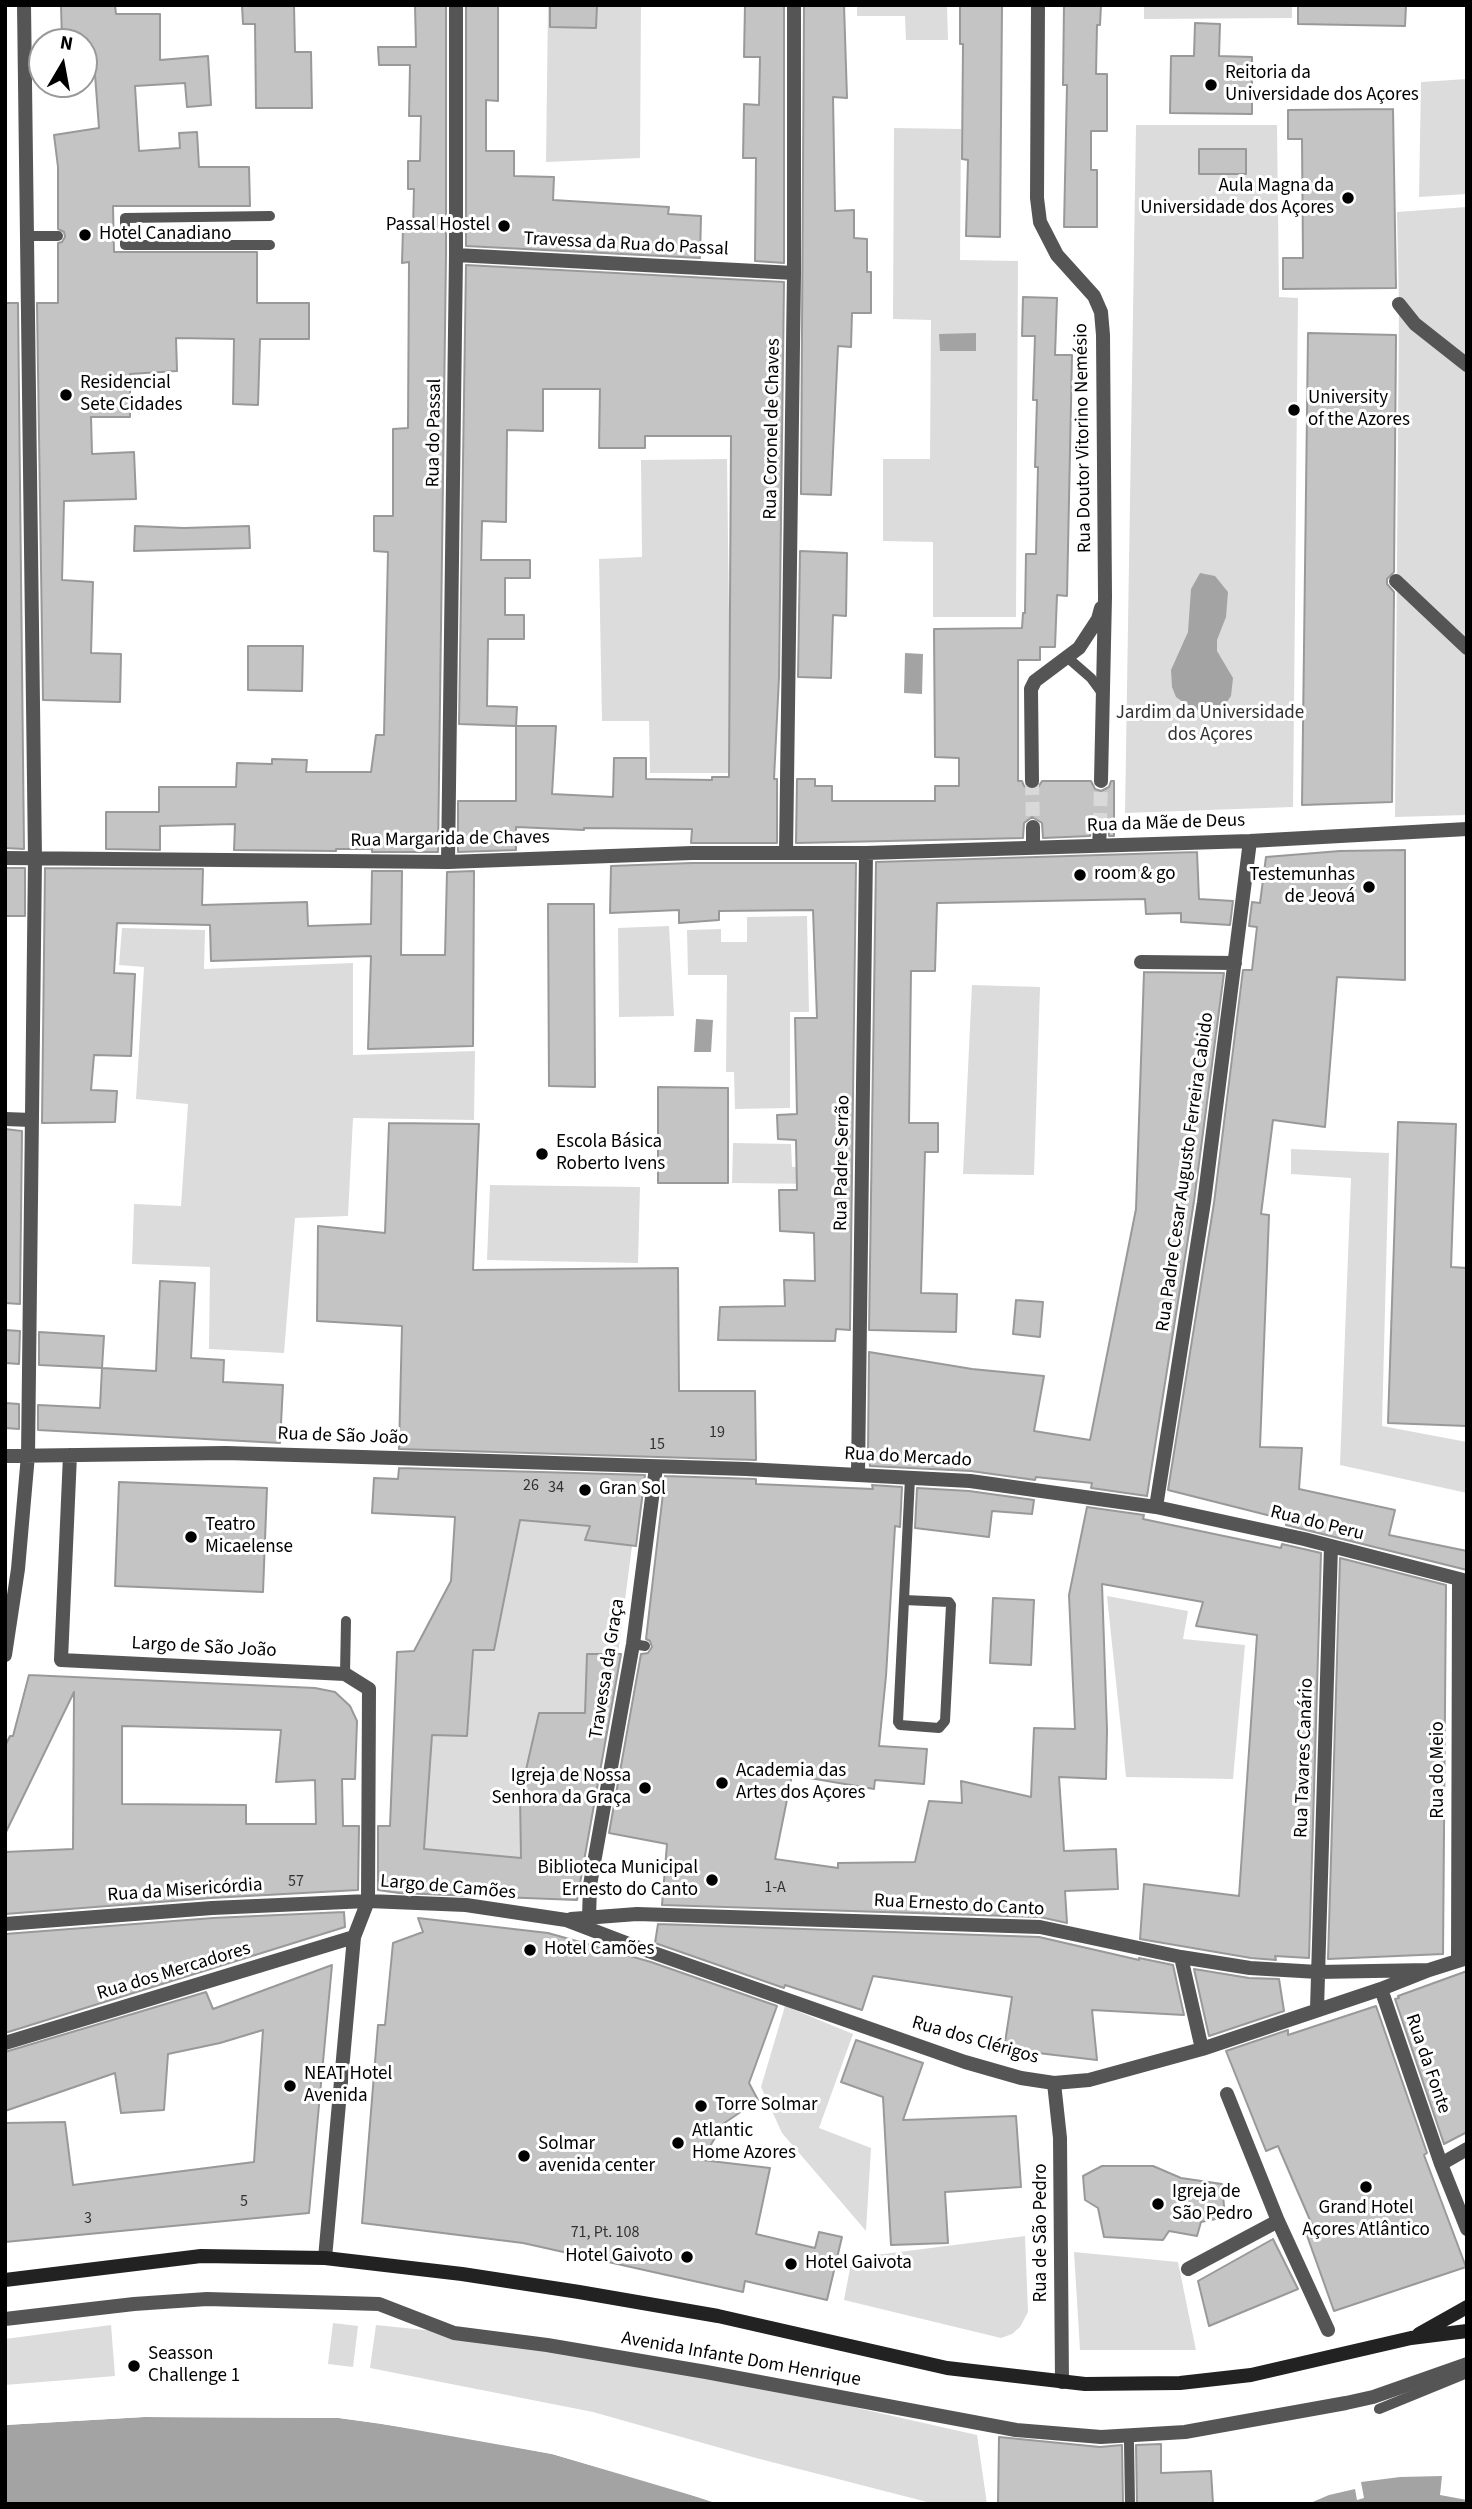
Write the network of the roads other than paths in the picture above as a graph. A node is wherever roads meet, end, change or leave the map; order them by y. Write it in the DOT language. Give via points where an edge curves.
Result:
graph roads {
  1 [pos="24,5"];
  2 [pos="456,5"];
  3 [pos="794,5"];
  4 [pos="1038,5"];
  5 [pos="270,216"];
  6 [pos="125,234"];
  7 [pos="113,235"];
  8 [pos="27,236"];
  9 [pos="58,236"];
  10 [pos="270,245"];
  11 [pos="456,255"];
  12 [pos="794,273"];
  13 [pos="1399,304"];
  14 [pos="1467,365"];
  15 [pos="1396,581"];
  16 [pos="1105,597"];
  17 [pos="1467,648"];
  18 [pos="1068,658"];
  19 [pos="1103,694"];
  20 [pos="1032,781"];
  21 [pos="1101,781"];
  22 [pos="1033,827"];
  23 [pos="1100,827"];
  24 [pos="1467,828"];
  25 [pos="1250,841"];
  26 [pos="1099,845"];
  27 [pos="1034,847"];
  28 [pos="786,853"];
  29 [pos="866,853"];
  30 [pos="5,858"];
  31 [pos="35,859"];
  32 [pos="448,862"];
  33 [pos="1141,962"];
  34 [pos="1234,962"];
  35 [pos="5,1119"];
  36 [pos="32,1121"];
  37 [pos="28,1455"];
  38 [pos="70,1455"];
  39 [pos="5,1456"];
  40 [pos="656,1467"];
  41 [pos="858,1474"];
  42 [pos="910,1478"];
  43 [pos="1156,1507"];
  44 [pos="1331,1546"];
  45 [pos="1463,1580"];
  46 [pos="904,1600"];
  47 [pos="346,1621"];
  48 [pos="5,1654"];
  49 [pos="345,1674"];
  50 [pos="368,1901"];
  51 [pos="637,1914"];
  52 [pos="589,1918"];
  53 [pos="566,1920"];
  54 [pos="5,1924"];
  55 [pos="354,1937"];
  56 [pos="634,1946"];
  57 [pos="1181,1957"];
  58 [pos="1462,1960"];
  59 [pos="1429,1970"];
  60 [pos="1318,1972"];
  61 [pos="1381,1989"];
  62 [pos="1317,2009"];
  63 [pos="5,2043"];
  64 [pos="1202,2049"];
  65 [pos="1054,2083"];
  66 [pos="1227,2094"];
  67 [pos="1467,2149"];
  68 [pos="1441,2164"];
  69 [pos="1281,2227"];
  70 [pos="1467,2229"];
  71 [pos="325,2258"];
  72 [pos="1188,2269"];
  73 [pos="5,2280"];
  74 [pos="1467,2307"];
  75 [pos="5,2319"];
  76 [pos="1328,2330"];
  77 [pos="1467,2331"];
  78 [pos="1411,2338"];
  79 [pos="1467,2364"];
  80 [pos="1467,2373"];
  81 [pos="1062,2382"];
  82 [pos="1378,2409"];
  83 [pos="1129,2443"];
  84 [pos="1130,2504"];
  1 -- 8 [label="street"];
  2 -- 11 [label="street, Rua do Passal"];
  3 -- 12 [label="street, Rua Coronel de Chaves"];
  4 -- 16 [label="street, Rua Doutor Vitorino Nemésio" via="1040,222 1057,255 1094,296 1101,312"];
  5 -- 6 [label="lane" via="125,218"];
  6 -- 7 [label="lane"];
  6 -- 10 [label="lane" via="125,245"];
  8 -- 9 [label="lane"];
  8 -- 31 [label="street"];
  11 -- 12 [label="street, Travessa da Rua do Passal"];
  11 -- 32 [label="street, Rua do Passal"];
  12 -- 28 [label="street, Rua Coronel de Chaves"];
  13 -- 14 [label="street" via="1415,324"];
  15 -- 17 [label="street"];
  16 -- 18 [label="street" via="1088,637"];
  16 -- 19 [label="street, Rua Doutor Vitorino Nemésio"];
  18 -- 19 [label="lane"];
  18 -- 20 [label="street" via="1042,675 1031,689"];
  19 -- 21 [label="street, Rua Doutor Vitorino Nemésio"];
  22 -- 27 [label="street"];
  23 -- 26 [label="street"];
  24 -- 25 [label="street, Rua da Mãe de Deus"];
  25 -- 26 [label="street, Rua da Mãe de Deus"];
  25 -- 34 [label="street, Rua Padre Cesar Augusto Ferreira Cabido"];
  26 -- 27 [label="street, Rua da Mãe de Deus"];
  27 -- 29 [label="street, Rua da Mãe de Deus"];
  28 -- 29 [label="street, Rua Margarida de Chaves"];
  28 -- 32 [label="street, Rua Margarida de Chaves"];
  29 -- 41 [label="street, Rua Padre Serrão"];
  30 -- 31 [label="street, Rua Margarida de Chaves"];
  31 -- 32 [label="street, Rua Margarida de Chaves"];
  31 -- 36 [label="street"];
  33 -- 34 [label="street"];
  34 -- 43 [label="street, Rua Padre Cesar Augusto Ferreira Cabido" via="1204,1202"];
  35 -- 36 [label="street"];
  36 -- 37 [label="street"];
  37 -- 38 [label="street, Rua de São João"];
  37 -- 39 [label="street, Rua de São João"];
  37 -- 48 [label="street"];
  38 -- 40 [label="street, Rua de São João" via="252,1454"];
  38 -- 49 [label="street, Largo de São João" via="61,1660"];
  40 -- 41 [label="street, Rua do Mercado"];
  40 -- 52 [label="street, Travessa da Graça" via="639,1645 590,1885"];
  41 -- 42 [label="street, Rua do Mercado"];
  42 -- 43 [label="street, Rua do Mercado" via="970,1481"];
  42 -- 46 [label="lane"];
  43 -- 44 [label="street, Rua do Peru"];
  44 -- 45 [label="street, Rua do Peru"];
  44 -- 60 [label="street, Rua Tavares Canário"];
  45 -- 58 [label="street, Rua do Meio"];
  46 -- 46 [label="lane" via="898,1722 939,1728 945,1721 951,1605"];
  47 -- 49 [label="lane"];
  49 -- 50 [label="street" via="369,1689"];
  50 -- 53 [label="street, Largo de Camões" via="466,1905"];
  50 -- 54 [label="street, Rua da Misericórdia"];
  50 -- 55 [label="street"];
  51 -- 52 [label="street, Largo de Camões"];
  51 -- 56 [label="street" via="627,1927"];
  51 -- 57 [label="street, Rua Ernesto do Canto" via="1040,1927"];
  52 -- 53 [label="street, Largo de Camões"];
  53 -- 56 [label="street, Largo de Camões"];
  55 -- 63 [label="street, Rua dos Mercadores"];
  55 -- 71 [label="street"];
  56 -- 65 [label="street, Rua dos Clérigos" via="965,2062"];
  57 -- 60 [label="street, Rua Ernesto do Canto"];
  57 -- 64 [label="street"];
  58 -- 59 [label="street"];
  59 -- 60 [label="street, Rua Ernesto do Canto"];
  59 -- 61 [label="street, Rua dos Clérigos"];
  60 -- 62 [label="street, Rua Tavares Canário"];
  61 -- 62 [label="street, Rua dos Clérigos"];
  61 -- 68 [label="street, Rua da Fonte"];
  62 -- 64 [label="street, Rua dos Clérigos"];
  64 -- 65 [label="street, Rua dos Clérigos" via="1089,2080"];
  65 -- 81 [label="street, Rua de São Pedro" via="1060,2138"];
  66 -- 69 [label="street"];
  67 -- 68 [label="street"];
  68 -- 70 [label="street, Rua da Fonte"];
  69 -- 72 [label="street"];
  69 -- 76 [label="street"];
  71 -- 73 [label="main road, Avenida Infante Dom Henrique" via="201,2256"];
  71 -- 81 [label="main road, Avenida Infante Dom Henrique" via="579,2292 718,2316 947,2368"];
  74 -- 78 [label="main road, Avenida Infante Dom Henrique"];
  75 -- 79 [label="street, Avenida Infante Dom Henrique" via="207,2299 379,2304 454,2333 706,2372 1016,2430 1101,2437 1185,2432 1346,2403"];
  77 -- 78 [label="main road, Avenida Infante Dom Henrique"];
  78 -- 81 [label="main road, Avenida Infante Dom Henrique" via="1251,2375 1180,2383"];
  80 -- 82 [label="lane"];
  83 -- 84 [label="lane"];
}
